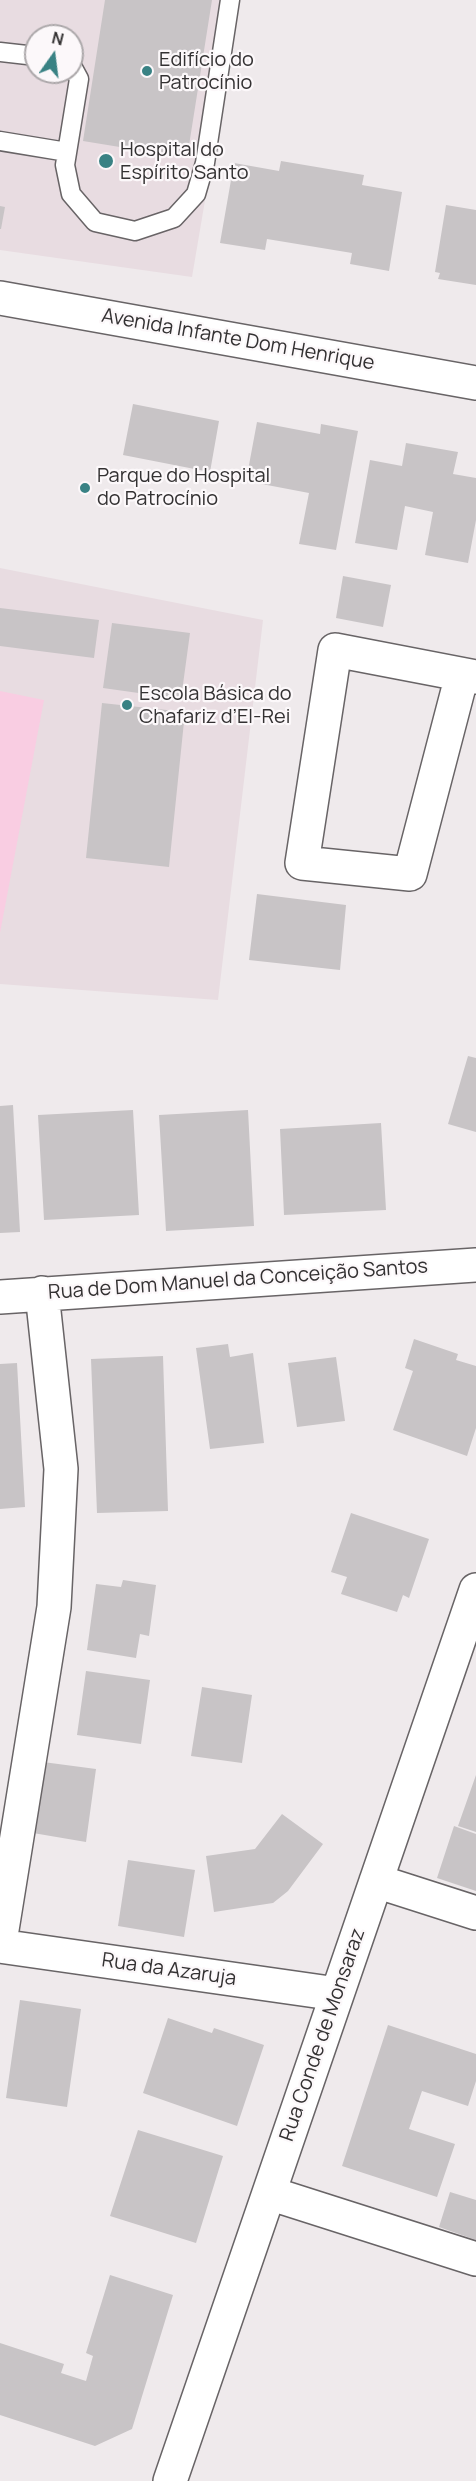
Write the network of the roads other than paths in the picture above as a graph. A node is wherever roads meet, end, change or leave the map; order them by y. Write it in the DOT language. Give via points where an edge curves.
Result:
graph roads {
  1 [pos="230,0"];
  2 [pos="0,52"];
  3 [pos="24,55"];
  4 [pos="78,84"];
  5 [pos="0,141"];
  6 [pos="67,152"];
  7 [pos="0,298"];
  8 [pos="476,382"];
  9 [pos="469,676"];
  10 [pos="476,1265"];
  11 [pos="42,1293"];
  12 [pos="0,1297"];
  13 [pos="476,1590"];
  14 [pos="376,1881"];
  15 [pos="476,1913"];
  16 [pos="0,1944"];
  17 [pos="337,1994"];
  18 [pos="269,2193"];
  19 [pos="476,2259"];
  20 [pos="170,2481"];
  1 -- 6 [label="lane" via="205,163 196,194 174,218 135,231 95,222 71,194 65,165"];
  2 -- 3 [label="lane"];
  4 -- 6 [label="lane"];
  5 -- 6 [label="lane"];
  7 -- 8 [label="street, Avenida Infante Dom Henrique"];
  9 -- 9 [label="street" via="335,650 302,863 410,874"];
  10 -- 11 [label="street, Rua de Dom Manuel da Conceição Santos"];
  11 -- 12 [label="street, Rua de Dom Manuel da Conceição Santos"];
  11 -- 16 [label="street" via="61,1469 55,1597"];
  13 -- 14 [label="street, Rua Conde de Monsaraz"];
  14 -- 15 [label="street"];
  14 -- 17 [label="street, Rua Conde de Monsaraz"];
  16 -- 17 [label="street, Rua da Azaruja"];
  17 -- 18 [label="street, Rua Conde de Monsaraz"];
  18 -- 19 [label="street"];
  18 -- 20 [label="street, Rua Conde de Monsaraz"];
}
